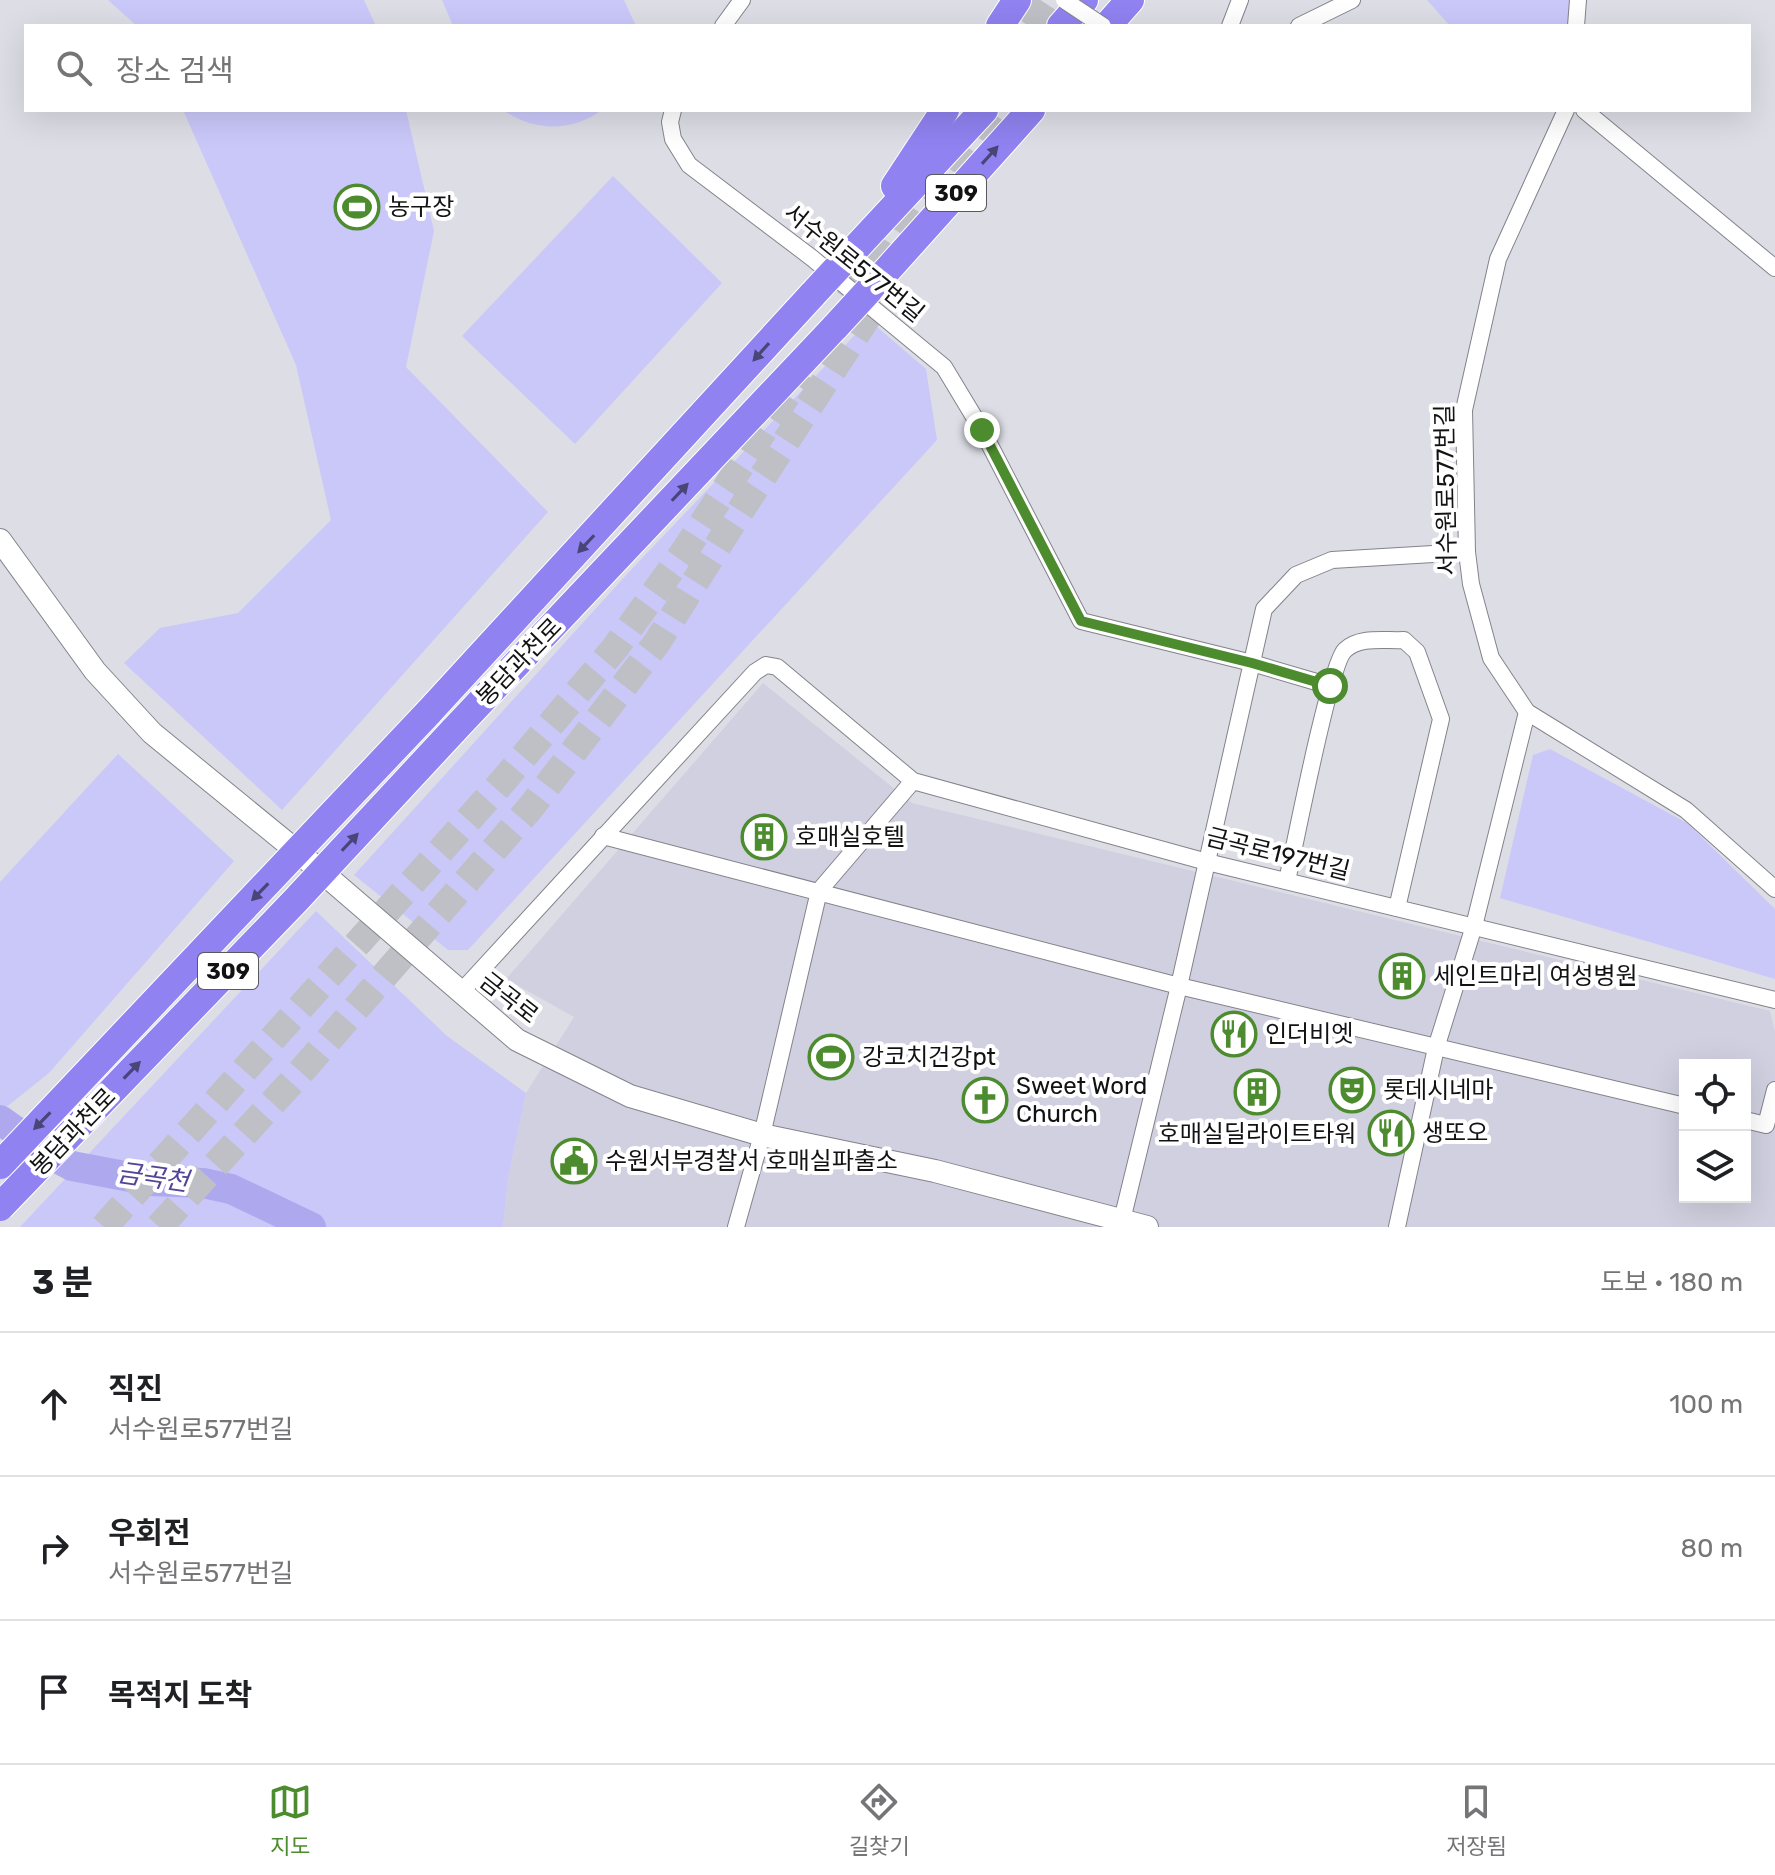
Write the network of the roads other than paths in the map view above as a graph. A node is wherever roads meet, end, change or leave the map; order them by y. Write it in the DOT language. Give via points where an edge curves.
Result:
graph roads {
  1 [pos="742,0"];
  2 [pos="1017,0"];
  3 [pos="1064,0"];
  4 [pos="1084,0"];
  5 [pos="1130,0"];
  6 [pos="1240,0"];
  7 [pos="1352,0"];
  8 [pos="1578,0"];
  9 [pos="724,24"];
  10 [pos="1001,24"];
  11 [pos="1063,24"];
  12 [pos="1102,24"];
  13 [pos="1107,24"];
  14 [pos="1231,24"];
  15 [pos="1303,24"];
  16 [pos="1576,24"];
  17 [pos="672,112"];
  18 [pos="944,112"];
  19 [pos="982,112"];
  20 [pos="1029,112"];
  21 [pos="1565,112"];
  22 [pos="1586,112"];
  23 [pos="848,256"];
  24 [pos="1775,268"];
  25 [pos="0,540"];
  26 [pos="1467,552"];
  27 [pos="1252,663"];
  28 [pos="1330,686"];
  29 [pos="1527,712"];
  30 [pos="913,781"];
  31 [pos="603,836"];
  32 [pos="1207,862"];
  33 [pos="1287,881"];
  34 [pos="1775,889"];
  35 [pos="819,891"];
  36 [pos="1397,908"];
  37 [pos="1474,926"];
  38 [pos="1179,986"];
  39 [pos="460,993"];
  40 [pos="1775,1000"];
  41 [pos="1436,1048"];
  42 [pos="1775,1090"];
  43 [pos="1679,1105"];
  44 [pos="1751,1121"];
  45 [pos="762,1135"];
  46 [pos="0,1165"];
  47 [pos="0,1207"];
  48 [pos="1122,1224"];
  49 [pos="736,1227"];
  50 [pos="1147,1227"];
  51 [pos="1397,1227"];
  1 -- 9 [label="street"];
  2 -- 10 [label="highway"];
  3 -- 12 [label="street, bridge"];
  4 -- 11 [label="highway"];
  5 -- 13 [label="highway"];
  6 -- 14 [label="street"];
  7 -- 15 [label="street"];
  8 -- 16 [label="street"];
  17 -- 27 [label="street, 서수원로577번길" via="673,139 689,165 944,367 1081,621"];
  18 -- 23 [label="highway"];
  19 -- 23 [label="highway, 봉담과천로 / 309"];
  47 -- 20 [label="highway, 봉담과천로 / 309, one-way, bridge" via="836,326"];
  21 -- 26 [label="street, 서수원로577번길" via="1498,259 1464,410"];
  22 -- 24 [label="street"];
  23 -- 46 [label="highway, 봉담과천로 / 309, one-way, bridge" via="428,713"];
  25 -- 39 [label="main road, 금곡로" via="95,671 152,733"];
  26 -- 27 [label="street" via="1332,560 1296,575 1264,609"];
  26 -- 29 [label="street, 서수원로577번길" via="1491,658"];
  27 -- 28 [label="street, 서수원로577번길"];
  27 -- 32 [label="street"];
  28 -- 33 [label="street"];
  28 -- 36 [label="street" via="1342,652 1360,641 1404,640 1417,652 1441,719"];
  29 -- 34 [label="street, 서수원로577번길" via="1686,810"];
  29 -- 37 [label="street"];
  30 -- 31 [label="street" via="777,667 766,665"];
  30 -- 32 [label="street, 금곡로197번길"];
  30 -- 35 [label="street"];
  31 -- 35 [label="street"];
  31 -- 39 [label="street"];
  32 -- 33 [label="street, 금곡로197번길"];
  32 -- 38 [label="street"];
  33 -- 36 [label="street, 금곡로197번길"];
  35 -- 38 [label="street"];
  35 -- 45 [label="street"];
  36 -- 37 [label="street, 금곡로197번길"];
  37 -- 40 [label="street, 금곡로197번길"];
  37 -- 41 [label="street"];
  38 -- 41 [label="street"];
  38 -- 48 [label="street"];
  39 -- 45 [label="main road, 금곡로" via="517,1040 630,1096"];
  41 -- 43 [label="street"];
  41 -- 51 [label="street"];
  42 -- 44 [label="street" via="1766,1125"];
  45 -- 48 [label="main road, 금곡로" via="935,1171"];
  45 -- 49 [label="street"];
  48 -- 50 [label="main road, 금곡로"];
}
